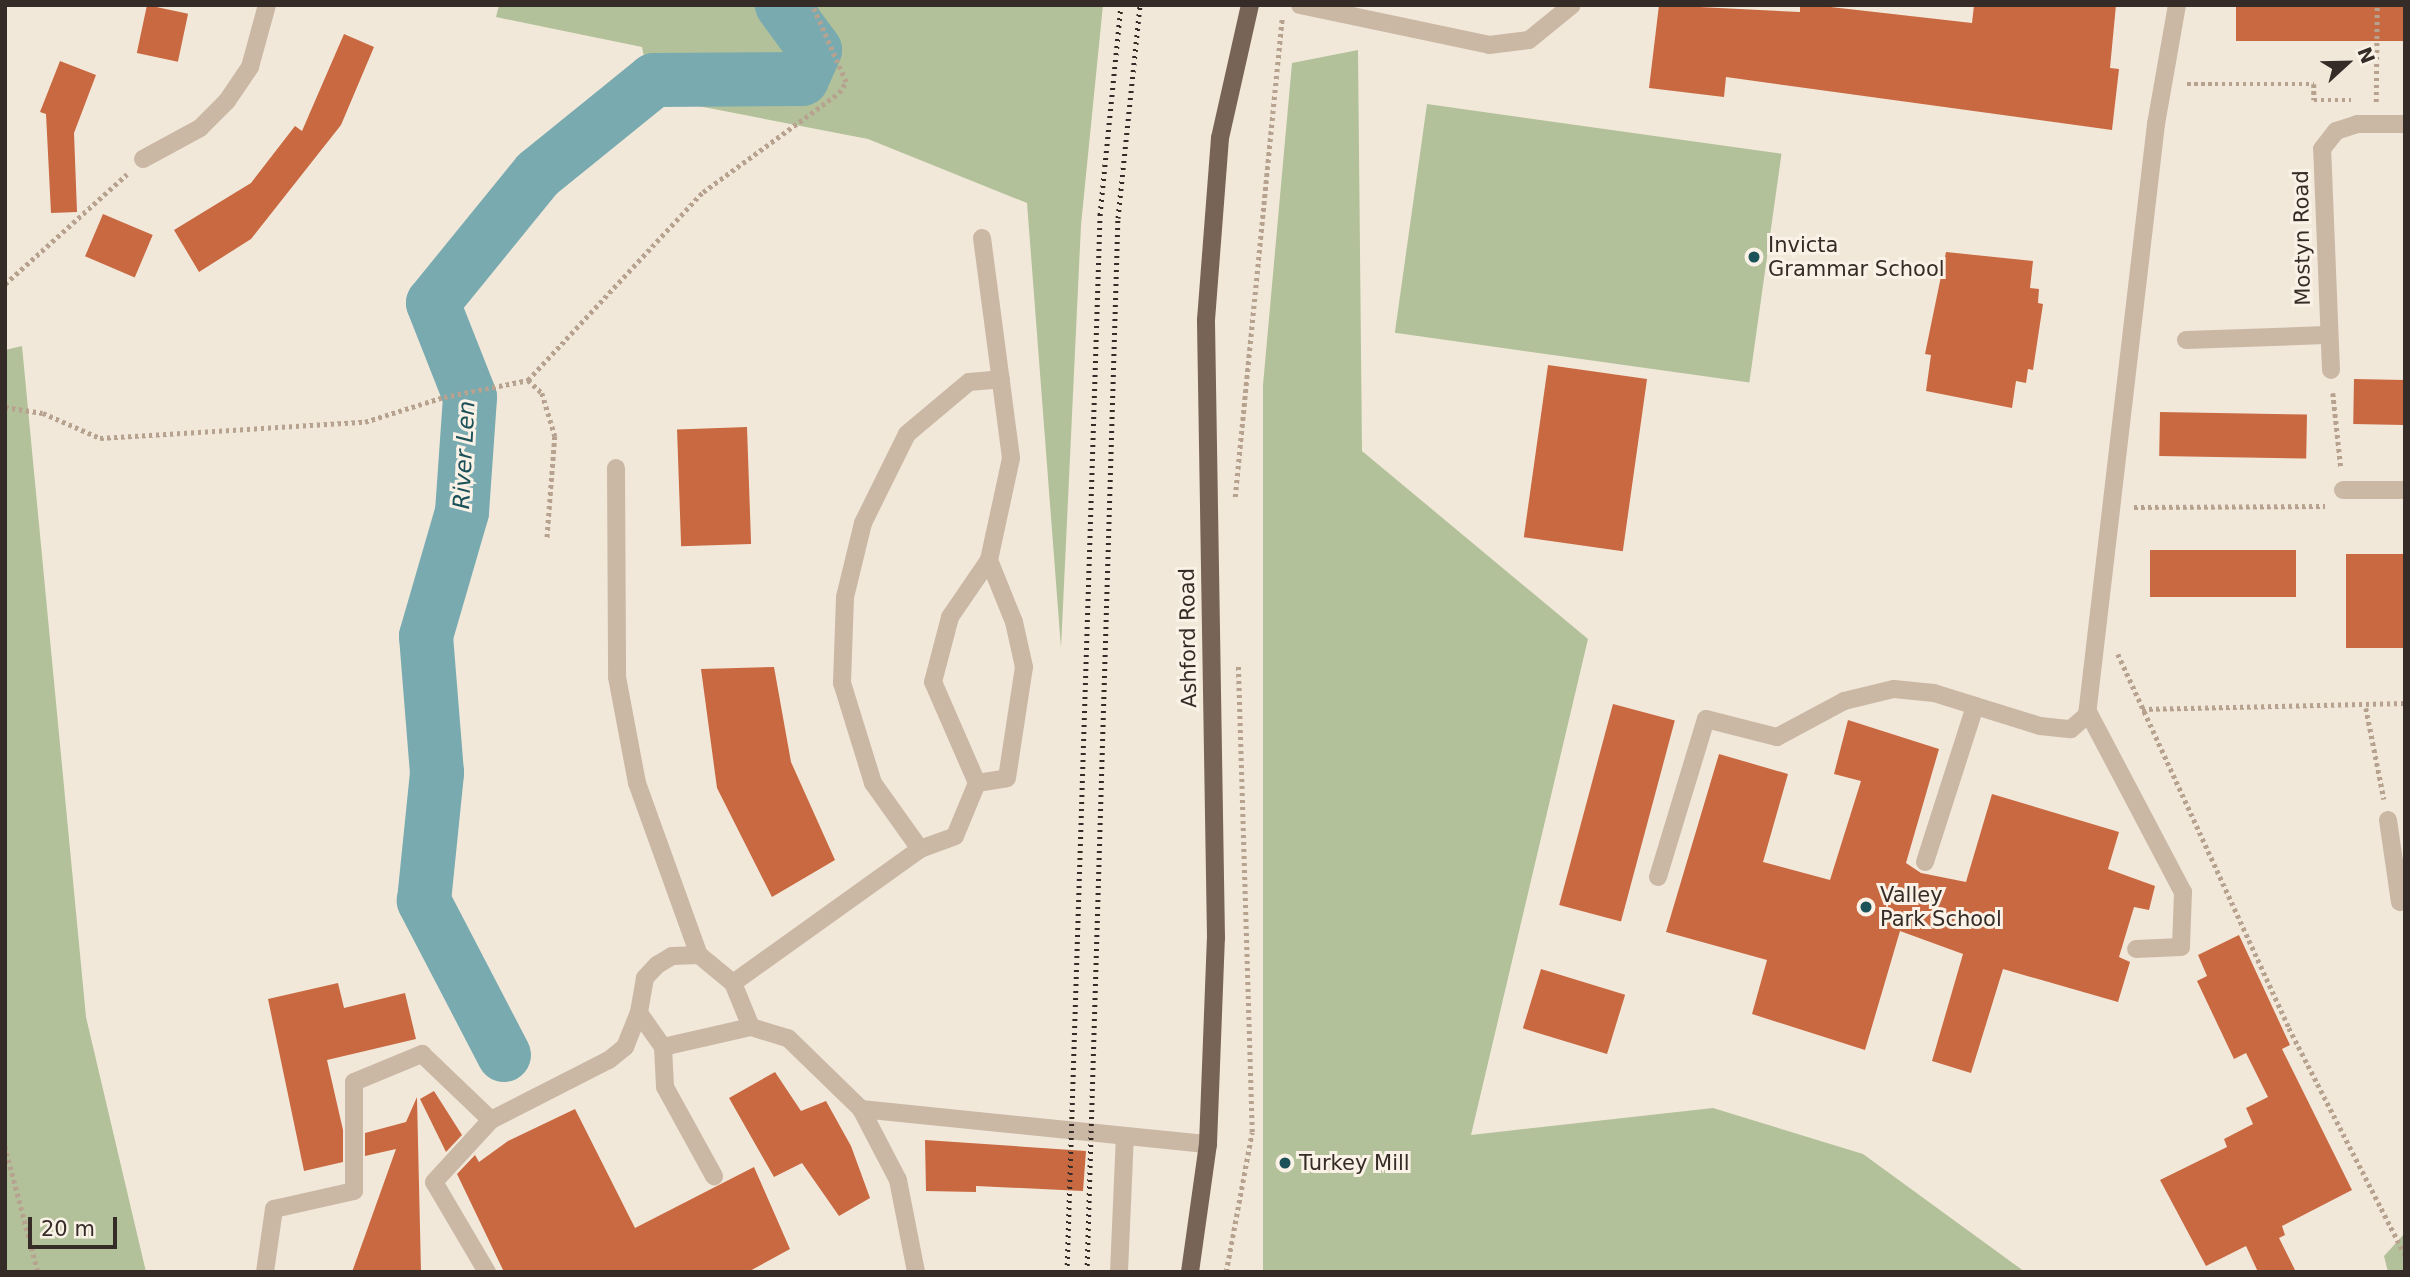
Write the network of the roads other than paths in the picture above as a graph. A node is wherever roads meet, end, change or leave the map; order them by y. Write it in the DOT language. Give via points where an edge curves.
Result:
graph roads {
  1 [pos="267,5"];
  2 [pos="1250,5"];
  3 [pos="1300,5"];
  4 [pos="1572,5"];
  5 [pos="2177,5"];
  6 [pos="2405,124"];
  7 [pos="144,159"];
  8 [pos="982,238"];
  9 [pos="2326,335"];
  10 [pos="2186,340"];
  11 [pos="2331,370"];
  12 [pos="1001,379"];
  13 [pos="616,468"];
  14 [pos="2343,490"];
  15 [pos="2405,490"];
  16 [pos="989,560"];
  17 [pos="1975,706"];
  18 [pos="2088,712"];
  19 [pos="977,783"];
  20 [pos="2388,820"];
  21 [pos="920,849"];
  22 [pos="1925,862"];
  23 [pos="2399,865"];
  24 [pos="1657,877"];
  25 [pos="2400,902"];
  26 [pos="2136,949"];
  27 [pos="699,955"];
  28 [pos="733,983"];
  29 [pos="639,1013"];
  30 [pos="751,1027"];
  31 [pos="663,1047"];
  32 [pos="861,1109"];
  33 [pos="491,1120"];
  34 [pos="1125,1136"];
  35 [pos="1208,1144"];
  36 [pos="714,1176"];
  37 [pos="265,1272"];
  38 [pos="487,1272"];
  39 [pos="916,1272"];
  40 [pos="1119,1272"];
  41 [pos="1190,1272"];
  1 -- 7 [label="street" via="250,67 227,100 201,128"];
  2 -- 35 [label="main road, Ashford Road" via="1220,138 1206,320 1216,938"];
  3 -- 4 [label="street" via="1489,45 1529,40"];
  5 -- 18 [label="street" via="2154,138"];
  6 -- 9 [label="street, Mostyn Road" via="2336,131 2322,149"];
  8 -- 12 [label="street"];
  9 -- 10 [label="street, Mostyn Road"];
  9 -- 11 [label="street, Mostyn Road"];
  12 -- 16 [label="street" via="1011,458"];
  12 -- 21 [label="street" via="969,382 907,434 863,523 845,597 842,683 873,783"];
  13 -- 27 [label="street" via="617,677 637,783"];
  14 -- 15 [label="street"];
  16 -- 19 [label="street" via="950,617 933,682"];
  16 -- 19 [label="street" via="1014,622 1024,667 1007,778"];
  17 -- 18 [label="street" via="2040,726 2071,729"];
  17 -- 22 [label="street"];
  17 -- 24 [label="street" via="1934,693 1894,689 1844,701 1777,737 1706,719"];
  18 -- 26 [label="street" via="2183,892 2180,947"];
  19 -- 21 [label="street" via="954,836"];
  20 -- 23 [label="street"];
  21 -- 28 [label="street"];
  23 -- 25 [label="street"];
  27 -- 28 [label="street"];
  27 -- 29 [label="street" via="671,956 657,965 645,978"];
  28 -- 30 [label="street"];
  29 -- 31 [label="street"];
  29 -- 33 [label="street" via="625,1047 609,1060"];
  30 -- 31 [label="street"];
  30 -- 32 [label="street" via="788,1038"];
  31 -- 36 [label="street" via="665,1087"];
  32 -- 34 [label="street"];
  32 -- 39 [label="street" via="898,1180"];
  33 -- 37 [label="street" via="422,1054 354,1082 354,1191 274,1209"];
  33 -- 38 [label="street" via="434,1182"];
  34 -- 35 [label="street"];
  34 -- 40 [label="street"];
  35 -- 41 [label="main road, Ashford Road"];
}
